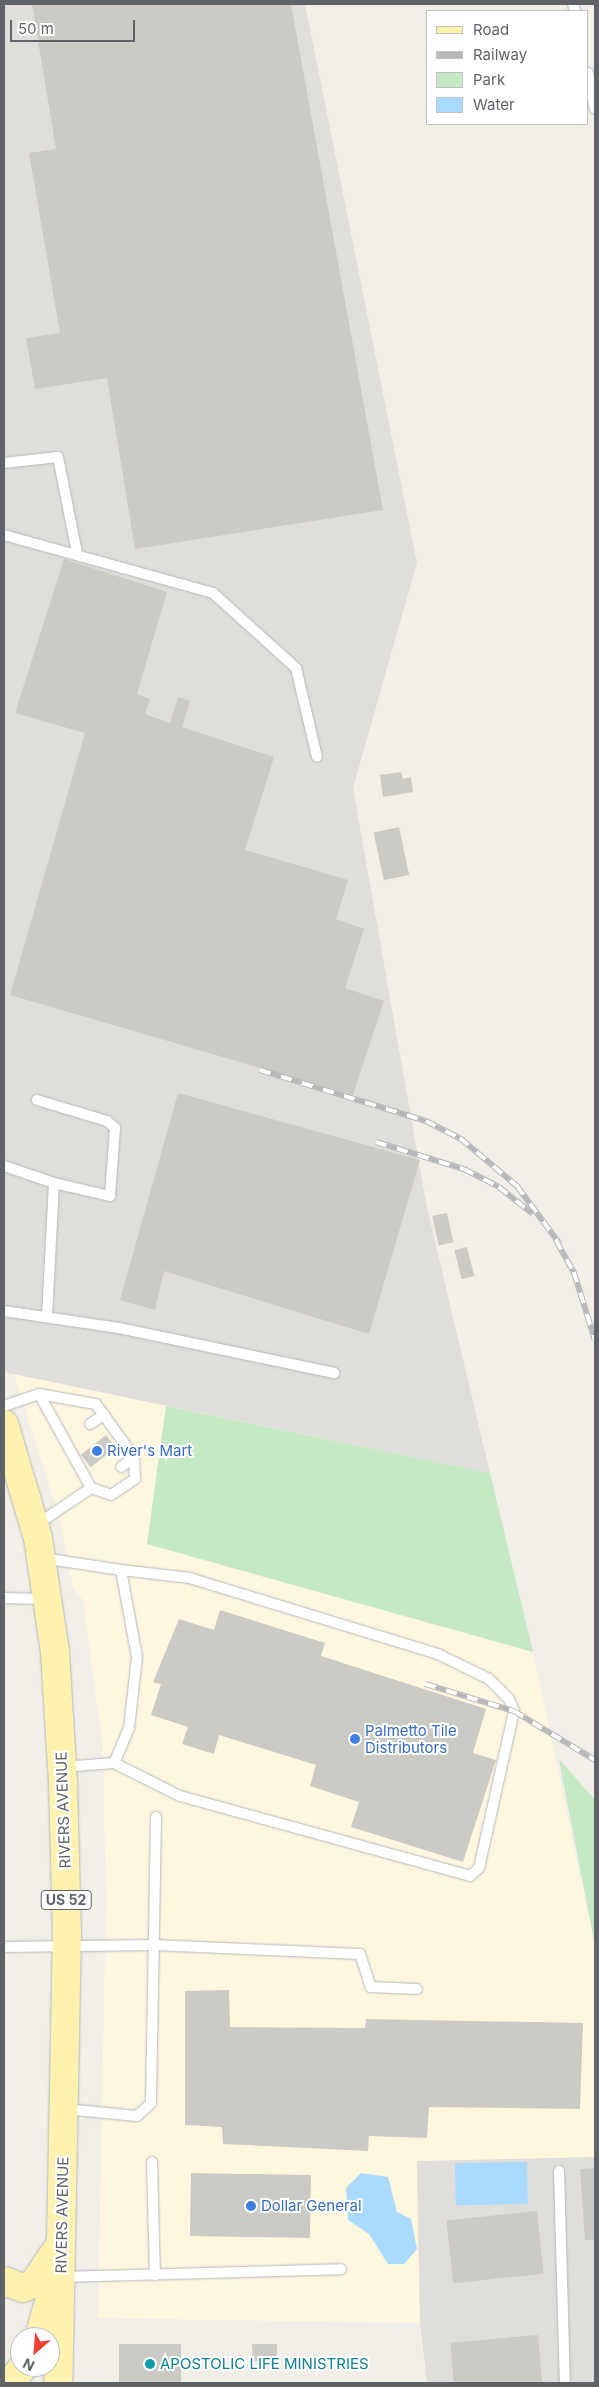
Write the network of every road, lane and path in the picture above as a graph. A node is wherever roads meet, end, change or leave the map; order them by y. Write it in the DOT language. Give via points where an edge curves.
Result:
graph roads {
  1 [pos="589,78"];
  2 [pos="595,108"];
  3 [pos="4,463"];
  4 [pos="4,535"];
  5 [pos="77,553"];
  6 [pos="317,757"];
  7 [pos="36,1100"];
  8 [pos="4,1166"];
  9 [pos="54,1183"];
  10 [pos="4,1311"];
  11 [pos="47,1316"];
  12 [pos="334,1373"];
  13 [pos="38,1394"];
  14 [pos="4,1406"];
  15 [pos="104,1415"];
  16 [pos="4,1424"];
  17 [pos="90,1424"];
  18 [pos="134,1456"];
  19 [pos="121,1467"];
  20 [pos="96,1485"];
  21 [pos="33,1527"];
  22 [pos="41,1558"];
  23 [pos="121,1570"];
  24 [pos="4,1598"];
  25 [pos="47,1599"];
  26 [pos="114,1763"];
  27 [pos="62,1767"];
  28 [pos="156,1817"];
  29 [pos="154,1945"];
  30 [pos="4,1947"];
  31 [pos="67,1947"];
  32 [pos="417,1989"];
  33 [pos="64,2109"];
  34 [pos="152,2162"];
  35 [pos="559,2171"];
  36 [pos="61,2261"];
  37 [pos="341,2269"];
  38 [pos="155,2274"];
  39 [pos="4,2281"];
  40 [pos="42,2327"];
  41 [pos="58,2383"];
  42 [pos="565,2383"];
  1 -- 2 [label="lane"];
  3 -- 5 [label="lane" via="58,456"];
  4 -- 5 [label="lane"];
  5 -- 6 [label="lane" via="213,592 296,668"];
  7 -- 9 [label="lane" via="108,1121 115,1128 110,1196"];
  8 -- 9 [label="lane"];
  9 -- 11 [label="lane"];
  10 -- 11 [label="lane"];
  11 -- 12 [label="lane"];
  13 -- 14 [label="lane"];
  13 -- 15 [label="lane" via="96,1404"];
  13 -- 20 [label="lane"];
  15 -- 17 [label="lane"];
  15 -- 18 [label="lane"];
  16 -- 21 [label="main road, RIVERS AVENUE / US 52"];
  18 -- 19 [label="lane"];
  18 -- 20 [label="lane" via="135,1480 110,1495"];
  20 -- 21 [label="lane"];
  21 -- 22 [label="main road, RIVERS AVENUE / US 52"];
  22 -- 23 [label="lane"];
  22 -- 25 [label="main road, RIVERS AVENUE / US 52"];
  23 -- 26 [label="lane" via="137,1657 129,1728"];
  23 -- 26 [label="lane" via="190,1578 438,1654 489,1679 509,1699 514,1712 479,1868 470,1876 180,1796"];
  24 -- 25 [label="lane"];
  25 -- 27 [label="main road, RIVERS AVENUE / US 52"];
  26 -- 27 [label="lane"];
  27 -- 31 [label="main road, RIVERS AVENUE / US 52"];
  28 -- 29 [label="lane"];
  29 -- 31 [label="lane"];
  29 -- 32 [label="lane" via="360,1954 371,1987"];
  29 -- 33 [label="lane" via="151,2103 138,2116"];
  30 -- 31 [label="lane"];
  31 -- 33 [label="main road, RIVERS AVENUE / US 52"];
  33 -- 36 [label="main road, RIVERS AVENUE / US 52"];
  34 -- 38 [label="lane"];
  35 -- 42 [label="lane"];
  36 -- 38 [label="lane"];
  36 -- 39 [label="main road" via="34,2283 22,2288"];
  36 -- 40 [label="main road"];
  36 -- 41 [label="main road, RIVERS AVENUE / US 52"];
  37 -- 38 [label="lane"];
}
